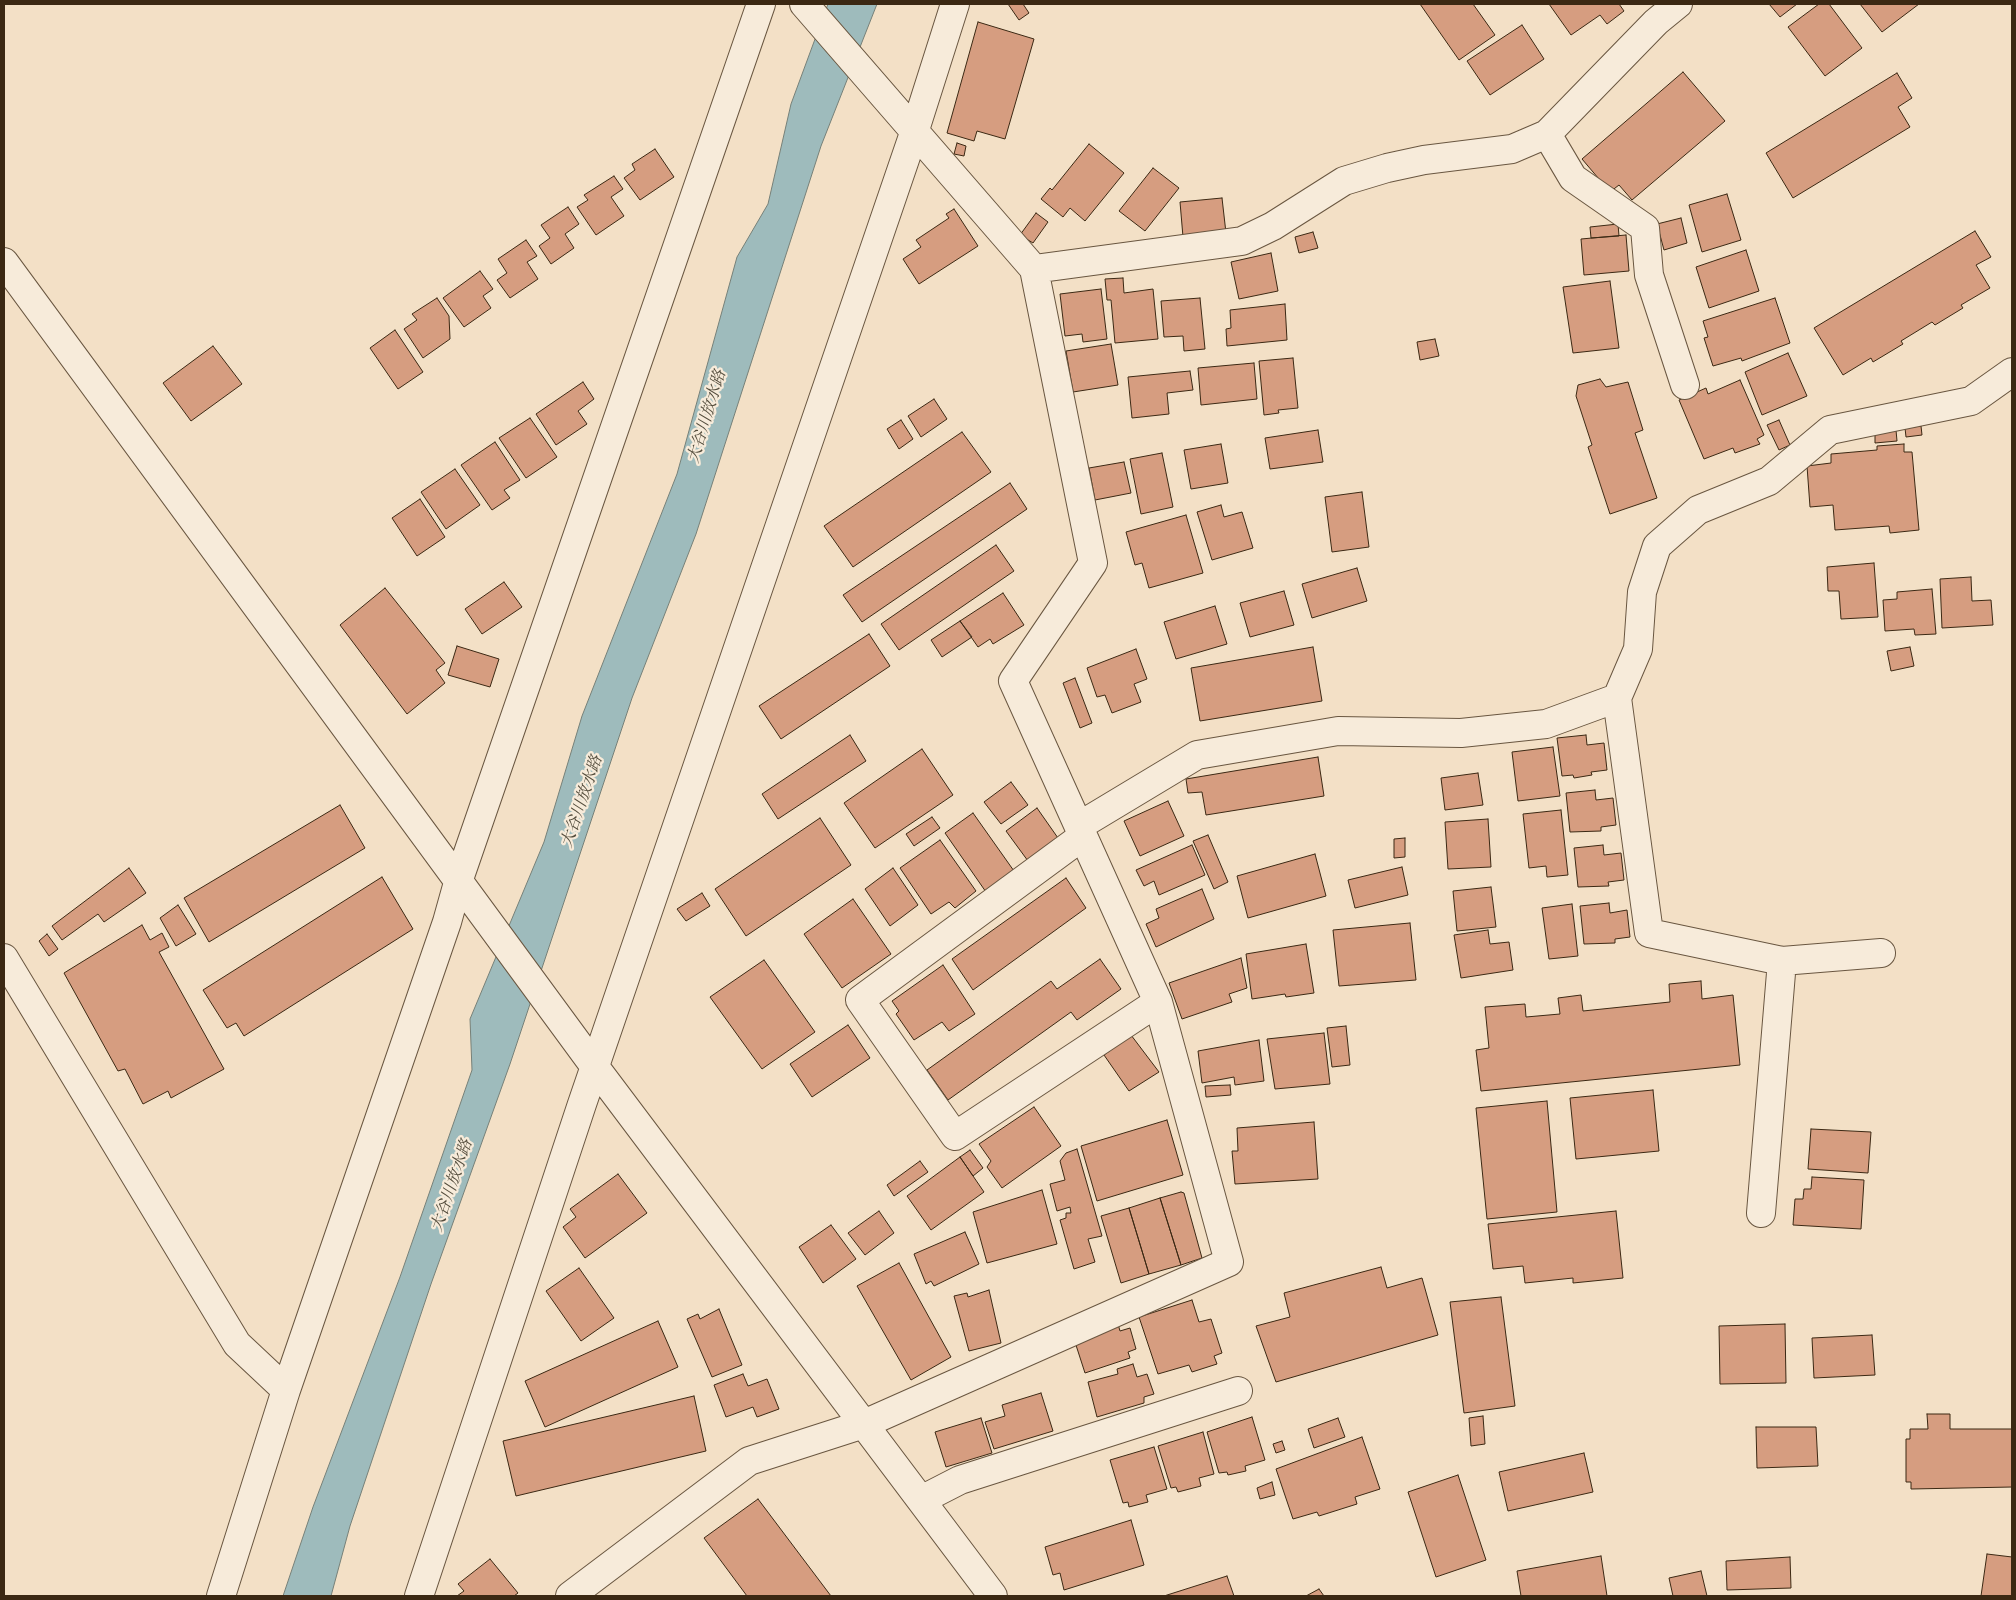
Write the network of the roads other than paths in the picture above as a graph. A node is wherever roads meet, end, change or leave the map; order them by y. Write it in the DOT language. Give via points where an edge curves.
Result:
graph roads {
  1 [pos="761,4"];
  2 [pos="804,4"];
  3 [pos="954,4"];
  4 [pos="1678,4"];
  5 [pos="1649,13"];
  6 [pos="914,133"];
  7 [pos="1546,134"];
  8 [pos="4,262"];
  9 [pos="1034,269"];
  10 [pos="2012,372"];
  11 [pos="1685,385"];
  12 [pos="1617,698"];
  13 [pos="1081,831"];
  14 [pos="465,887"];
  15 [pos="1881,953"];
  16 [pos="4,958"];
  17 [pos="1782,961"];
  18 [pos="1158,1002"];
  19 [pos="589,1058"];
  20 [pos="1761,1213"];
  21 [pos="286,1390"];
  22 [pos="1238,1391"];
  23 [pos="864,1424"];
  24 [pos="921,1500"];
  25 [pos="599,1588"];
  26 [pos="221,1596"];
  27 [pos="418,1596"];
  28 [pos="570,1596"];
  29 [pos="993,1596"];
  1 -- 14 [label="street"];
  2 -- 6 [label="street"];
  3 -- 6 [label="street"];
  4 -- 5 [label="street"];
  5 -- 7 [label="street"];
  6 -- 9 [label="street"];
  6 -- 19 [label="street"];
  7 -- 9 [label="street" via="1512,149 1424,160 1344,182 1273,226 1242,241"];
  7 -- 11 [label="street" via="1573,178 1645,228 1649,275"];
  8 -- 14 [label="street"];
  9 -- 13 [label="street" via="1093,564 1013,681"];
  10 -- 12 [label="street" via="1971,401 1830,430 1769,481 1698,510 1657,546 1642,592 1638,649"];
  12 -- 13 [label="street" via="1546,724 1461,733 1338,732 1197,755"];
  12 -- 17 [label="street" via="1649,933"];
  13 -- 18 [label="street"];
  13 -- 18 [label="street" via="860,1000 954,1136"];
  14 -- 19 [label="street"];
  14 -- 21 [label="street" via="444,931"];
  15 -- 17 [label="street"];
  16 -- 21 [label="street" via="237,1344"];
  17 -- 20 [label="street"];
  18 -- 23 [label="street" via="1230,1262"];
  19 -- 23 [label="street"];
  19 -- 27 [label="street"];
  21 -- 26 [label="street"];
  22 -- 24 [label="street" via="960,1480"];
  23 -- 24 [label="street"];
  23 -- 25 [label="street" via="749,1461"];
  24 -- 29 [label="street"];
  25 -- 28 [label="street"];
}
